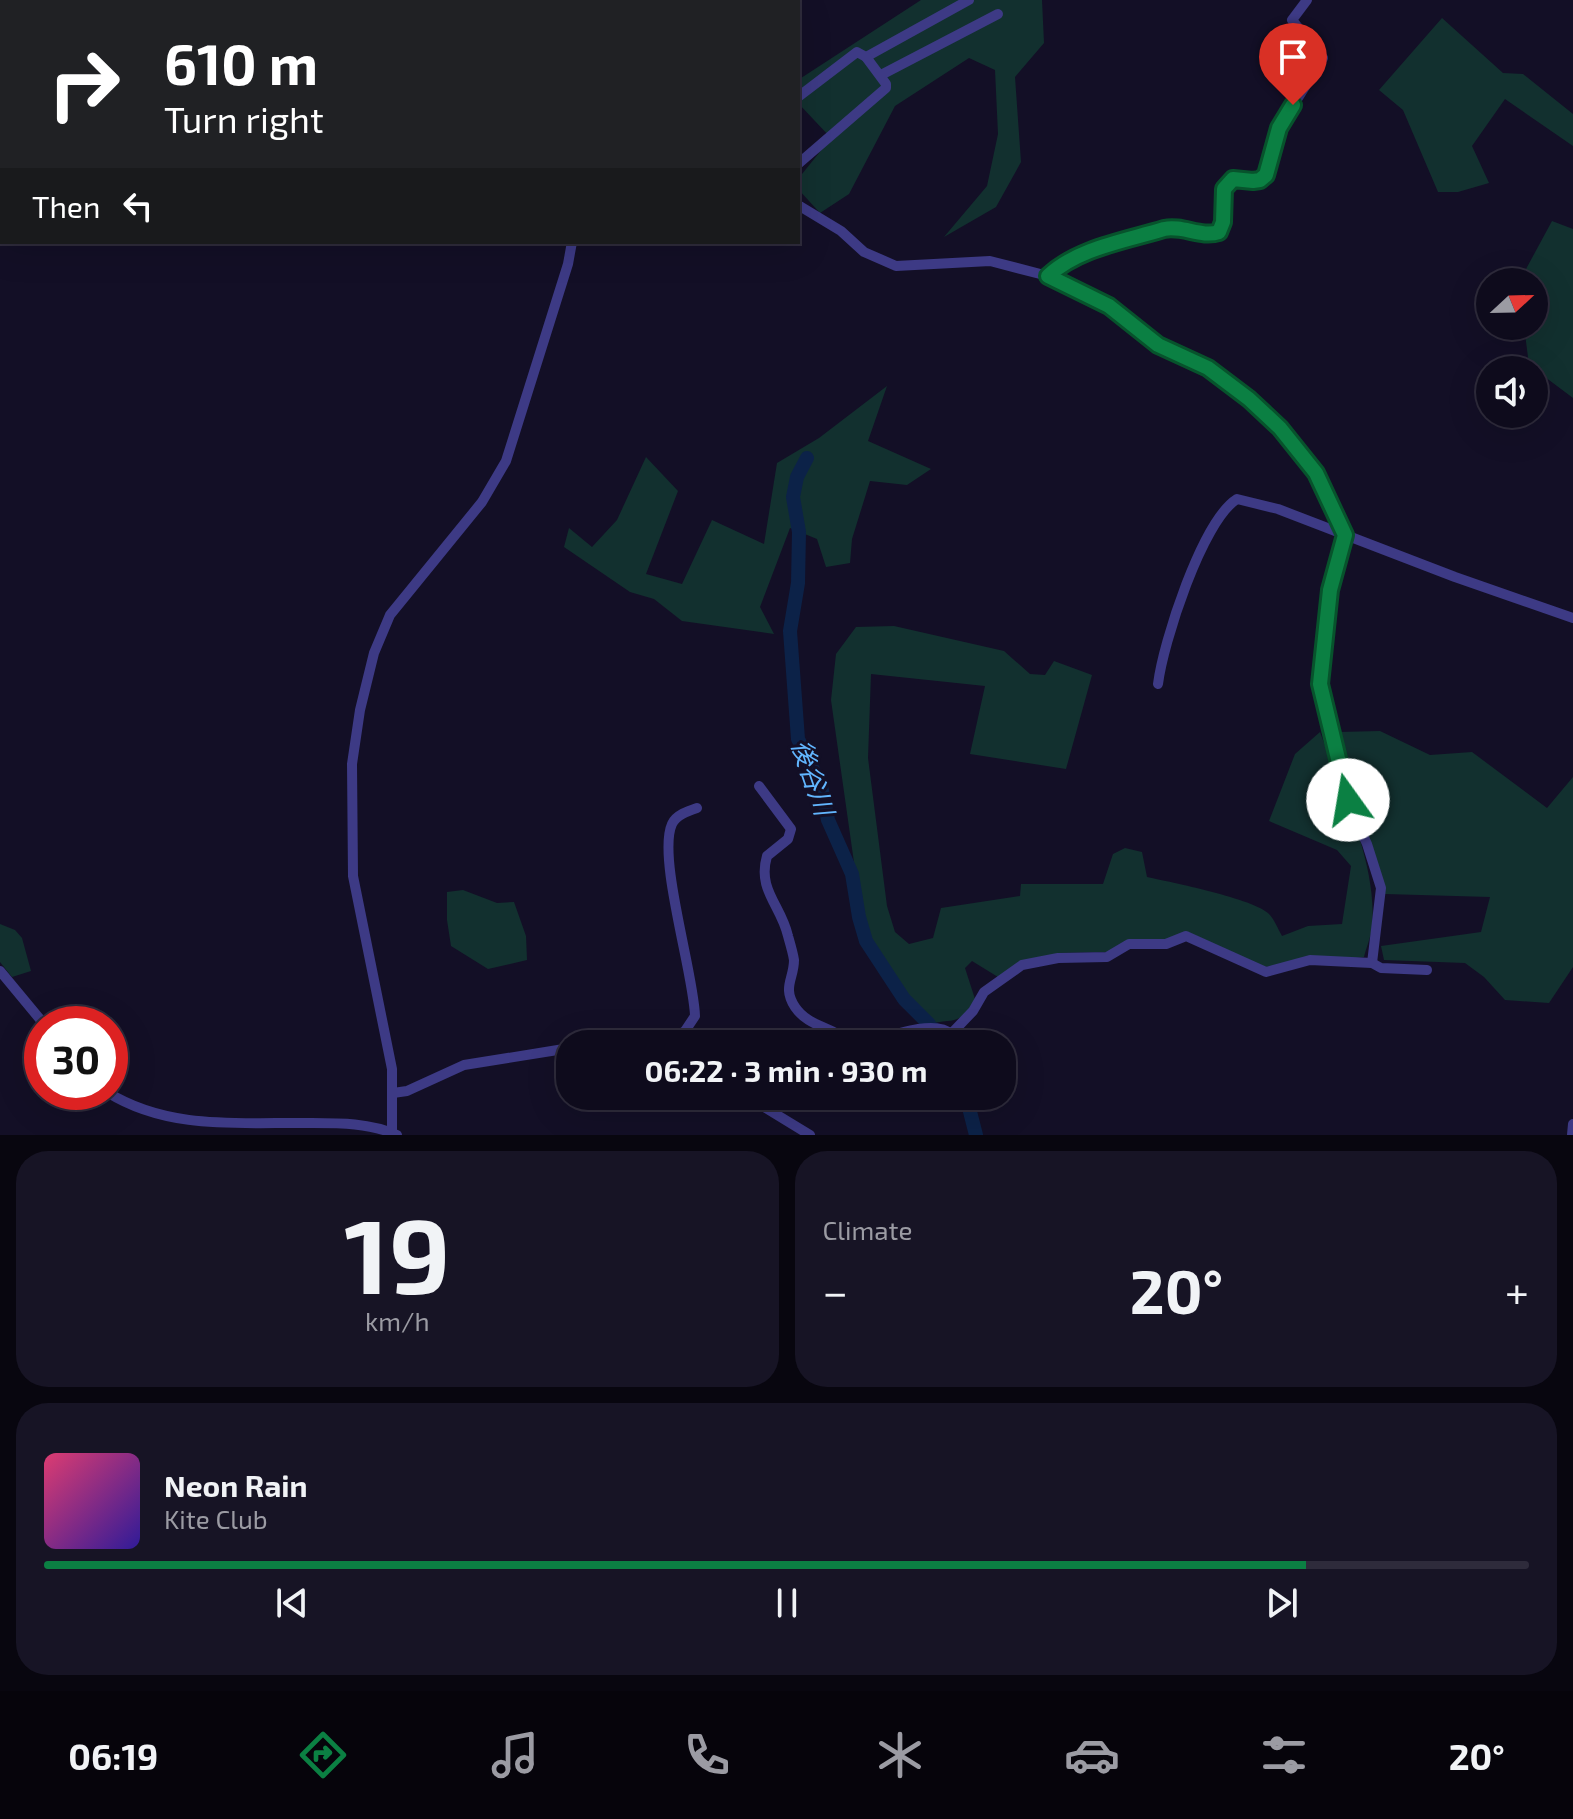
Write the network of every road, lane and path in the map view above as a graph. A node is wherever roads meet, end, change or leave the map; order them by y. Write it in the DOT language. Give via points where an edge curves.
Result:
graph roads {
  1 [pos="969,0"];
  2 [pos="1307,0"];
  3 [pos="998,14"];
  4 [pos="866,57"];
  5 [pos="881,75"];
  6 [pos="800,95"];
  7 [pos="800,162"];
  8 [pos="800,206"];
  9 [pos="572,244"];
  10 [pos="1048,276"];
  11 [pos="1345,535"];
  12 [pos="1573,618"];
  13 [pos="1158,684"];
  14 [pos="759,786"];
  15 [pos="697,808"];
  16 [pos="1372,963"];
  17 [pos="1427,970"];
  18 [pos="0,971"];
  19 [pos="29,1006"];
  20 [pos="686,1030"];
  21 [pos="833,1030"];
  22 [pos="917,1030"];
  23 [pos="946,1030"];
  24 [pos="955,1030"];
  25 [pos="556,1050"];
  26 [pos="393,1093"];
  27 [pos="128,1102"];
  28 [pos="771,1110"];
  29 [pos="1573,1124"];
  30 [pos="394,1134"];
  31 [pos="810,1135"];
  32 [pos="1572,1135"];
  1 -- 4 [label="street"];
  2 -- 10 [label="street" via="1292,20 1323,58 1279,128 1266,175 1260,180 1233,179 1224,189 1219,232 1164,229 1082,254"];
  3 -- 5 [label="street"];
  4 -- 5 [label="street"];
  4 -- 6 [label="street" via="852,54"];
  5 -- 7 [label="street" via="886,88"];
  8 -- 10 [label="street" via="864,252 896,266 990,261"];
  9 -- 26 [label="street" via="506,461 482,502 390,615 360,710 352,764 353,876"];
  10 -- 11 [label="street" via="1109,306 1158,345 1208,368 1249,399 1316,473"];
  11 -- 12 [label="street"];
  11 -- 13 [label="street" via="1234,496 1209,531 1191,571"];
  11 -- 16 [label="street" via="1330,590 1320,684 1351,809 1381,888"];
  14 -- 21 [label="street" via="791,829 788,839 767,856 763,883 789,938 794,961 789,996 804,1018"];
  15 -- 20 [label="street" via="672,822 669,842 695,1016"];
  16 -- 17 [label="street"];
  16 -- 24 [label="street" via="1310,960 1266,972 1186,936 1166,944 1129,944 1107,957 1022,965 984,992"];
  18 -- 19 [label="street"];
  22 -- 23 [label="street"];
  25 -- 26 [label="street" via="474,1063"];
  26 -- 30 [label="street"];
  27 -- 30 [label="street" via="181,1120 331,1123"];
  28 -- 31 [label="street"];
  29 -- 32 [label="street"];
}
